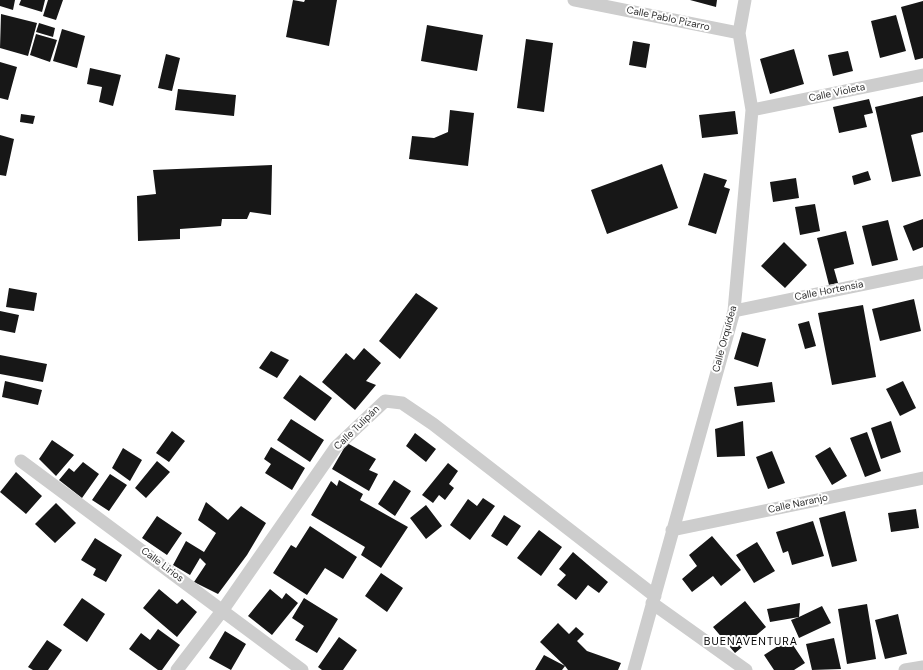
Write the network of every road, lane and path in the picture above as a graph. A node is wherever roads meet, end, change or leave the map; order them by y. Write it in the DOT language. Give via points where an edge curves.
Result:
graph roads {
  1 [pos="574,0"];
  2 [pos="745,0"];
  3 [pos="594,2"];
  4 [pos="739,33"];
  5 [pos="923,75"];
  6 [pos="752,110"];
  7 [pos="923,272"];
  8 [pos="734,310"];
  9 [pos="21,461"];
  10 [pos="923,478"];
  11 [pos="672,530"];
  12 [pos="654,600"];
  13 [pos="222,611"];
  14 [pos="923,667"];
  15 [pos="177,670"];
  16 [pos="302,670"];
  17 [pos="634,670"];
  18 [pos="746,670"];
  19 [pos="905,670"];
  1 -- 3 [label="street, Calle Pablo Pizarro"];
  2 -- 4 [label="street, Calle Orquídea"];
  3 -- 4 [label="street, Calle Pablo Pizarro"];
  4 -- 6 [label="street, Calle Orquídea"];
  5 -- 6 [label="street, Calle Violeta"];
  6 -- 8 [label="street, Calle Orquídea"];
  7 -- 8 [label="street, Calle Hortensia"];
  8 -- 11 [label="street, Calle Orquídea"];
  9 -- 13 [label="street, Calle Lirios"];
  10 -- 11 [label="street, Calle Naranjo"];
  11 -- 12 [label="street, Calle Orquídea"];
  12 -- 13 [label="street, Calle Tulipán" via="432,424 402,402 385,401 336,447"];
  12 -- 17 [label="street, Calle Orquídea"];
  12 -- 18 [label="street, Calle Tulipán"];
  13 -- 15 [label="street, Calle Tulipán"];
  13 -- 16 [label="street, Calle Lirios"];
  14 -- 19 [label="street"];
}
